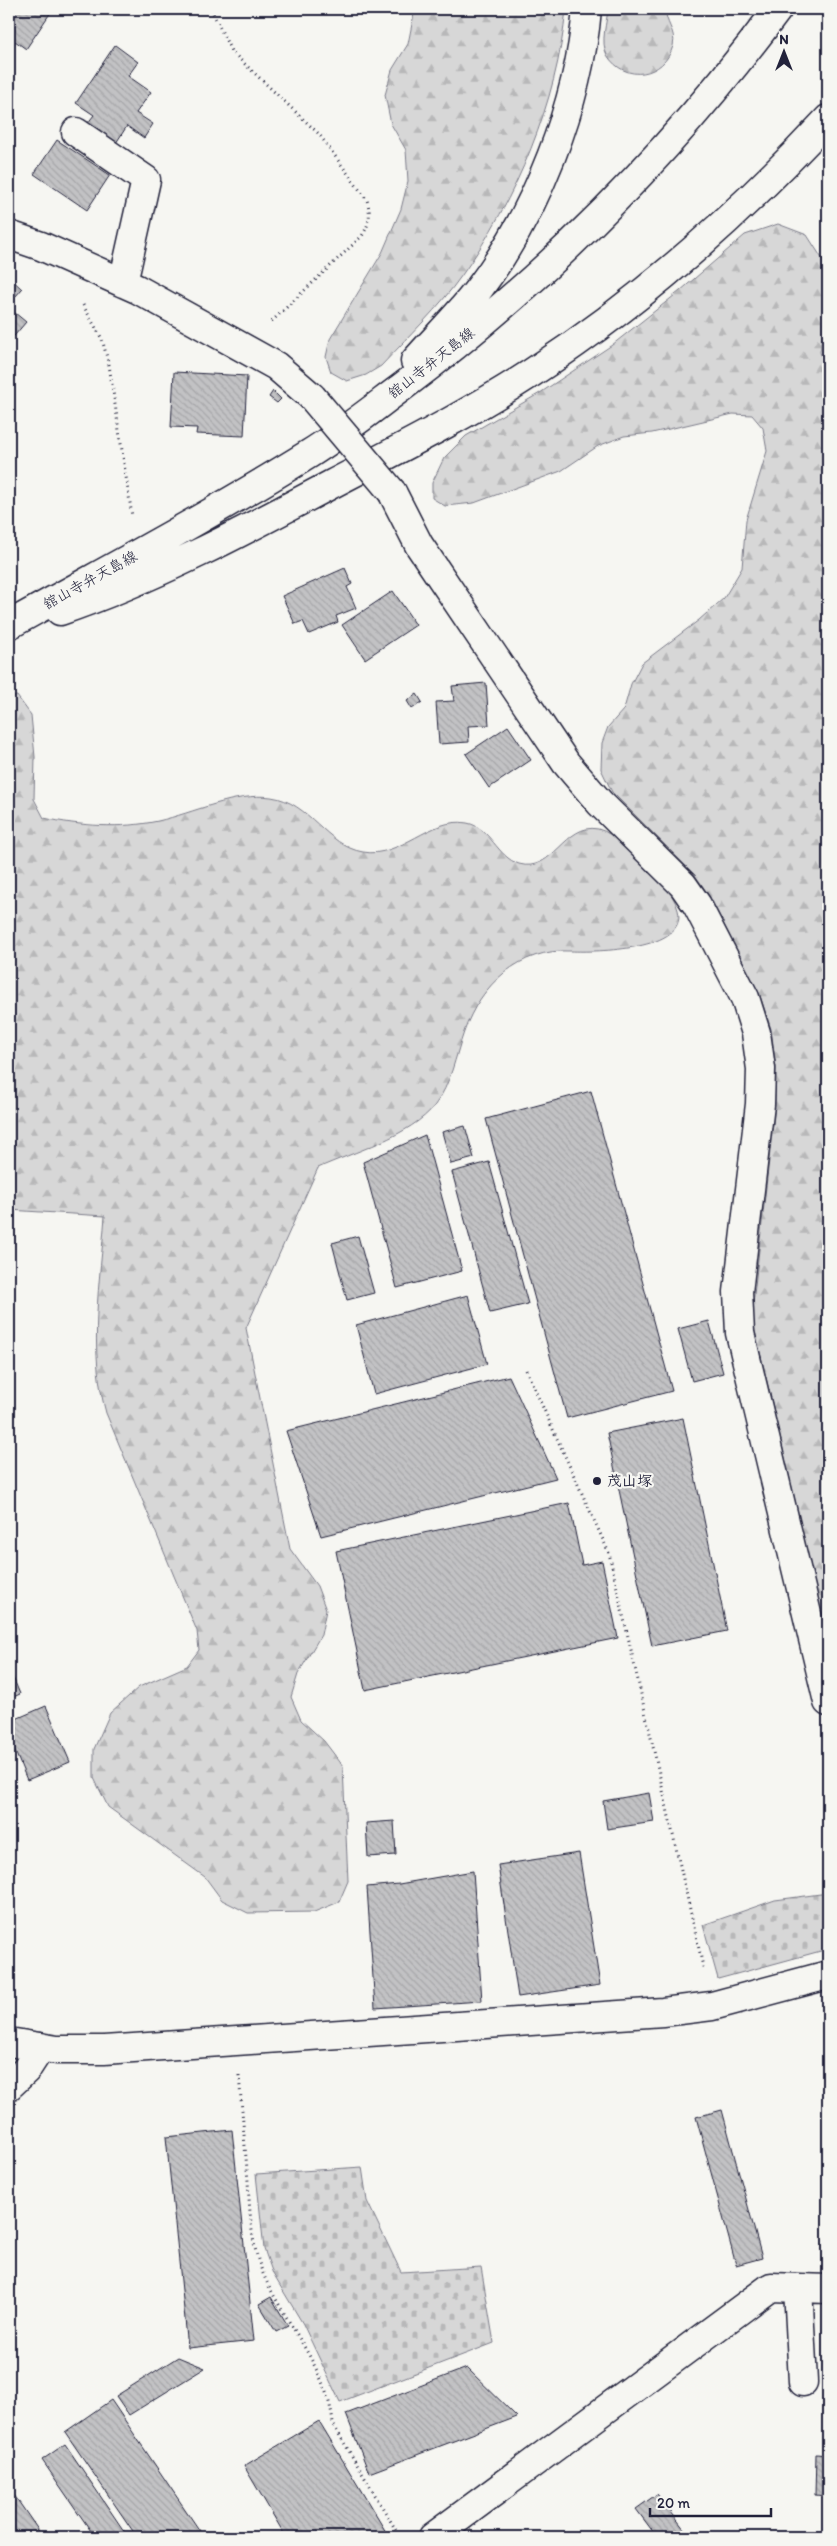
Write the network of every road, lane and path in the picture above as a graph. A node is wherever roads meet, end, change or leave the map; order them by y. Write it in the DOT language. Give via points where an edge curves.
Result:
graph roads {
  1 [pos="211,9"];
  2 [pos="587,9"];
  3 [pos="778,9"];
  4 [pos="828,119"];
  5 [pos="76,132"];
  6 [pos="9,235"];
  7 [pos="123,283"];
  8 [pos="79,300"];
  9 [pos="243,348"];
  10 [pos="368,412"];
  11 [pos="138,554"];
  12 [pos="9,625"];
  13 [pos="9,629"];
  14 [pos="526,1370"];
  15 [pos="828,1702"];
  16 [pos="828,1976"];
  17 [pos="712,2006"];
  18 [pos="237,2041"];
  19 [pos="9,2042"];
  20 [pos="41,2047"];
  21 [pos="9,2086"];
  22 [pos="798,2288"];
  23 [pos="828,2289"];
  24 [pos="803,2382"];
  25 [pos="400,2537"];
  26 [pos="433,2537"];
  1 -- 9 [label="path" via="231,51 319,134 367,200 371,212 369,225 362,236"];
  2 -- 10 [label="street" via="578,67 565,115 529,206 478,290"];
  3 -- 10 [label="street, 舘山寺弁天島線" via="686,123 588,227 481,324"];
  4 -- 13 [label="street" via="731,219 667,275 529,375 456,418 276,514 118,591"];
  5 -- 7 [label="street" via="146,180"];
  6 -- 7 [label="street"];
  7 -- 9 [label="street"];
  8 -- 11 [label="path" via="102,338 109,365"];
  9 -- 15 [label="street, bridge" via="276,366 312,397 392,492 419,545 566,762 600,803 683,884 745,998 756,1033 761,1069 760,1104 738,1292 740,1334"];
  10 -- 11 [label="street, 舘山寺弁天島線" via="310,453"];
  11 -- 12 [label="street, 舘山寺弁天島線"];
  14 -- 17 [label="path" via="609,1553"];
  16 -- 17 [label="street"];
  17 -- 18 [label="street" via="653,2013"];
  18 -- 20 [label="street" via="104,2050"];
  18 -- 25 [label="path" via="256,2251 265,2278 295,2328 331,2404 333,2424"];
  19 -- 20 [label="street"];
  20 -- 21 [label="street" via="26,2070"];
  22 -- 23 [label="street"];
  22 -- 24 [label="street"];
  22 -- 26 [label="street" via="771,2287"];
}
